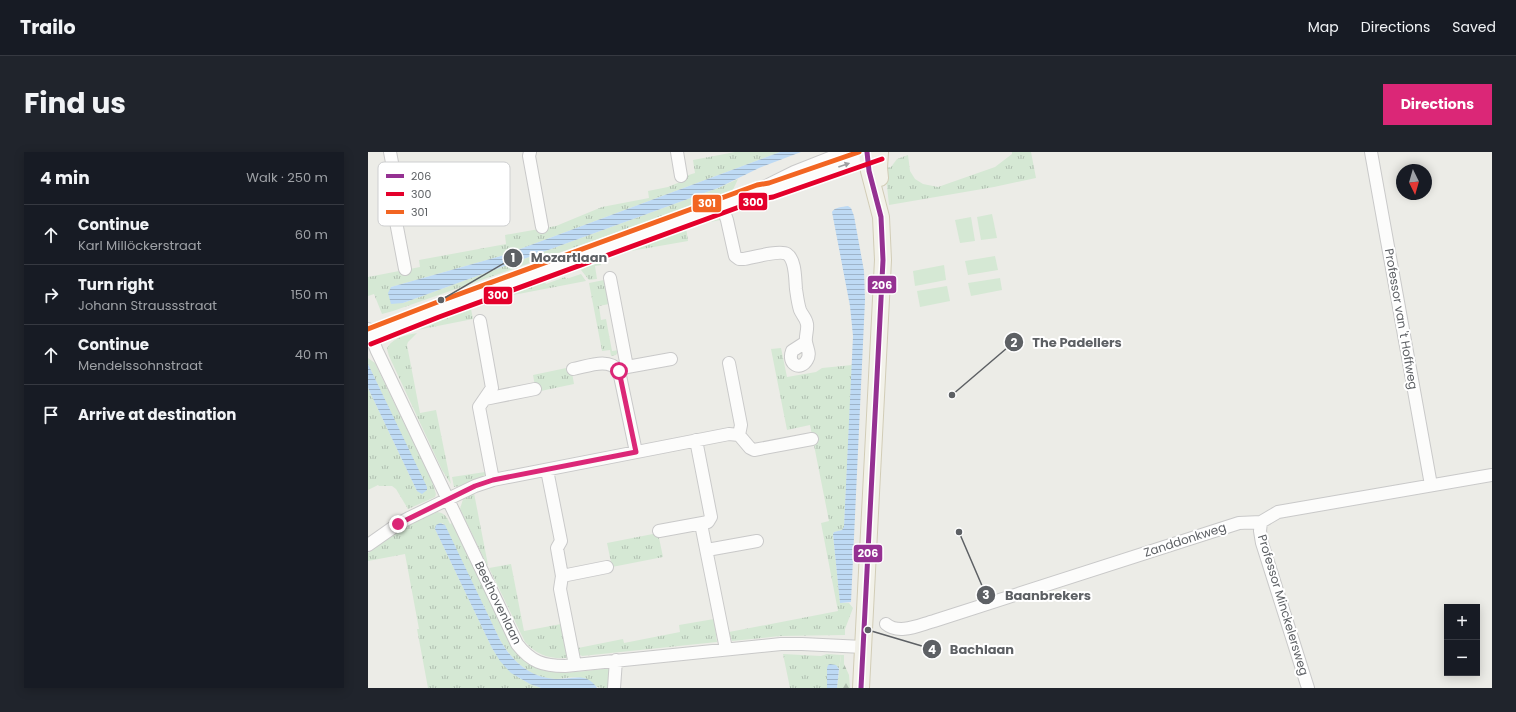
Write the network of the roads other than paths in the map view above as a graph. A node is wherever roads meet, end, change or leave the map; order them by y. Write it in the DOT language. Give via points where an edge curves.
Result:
graph roads {
  1 [pos="390,152"];
  2 [pos="530,152"];
  3 [pos="677,152"];
  4 [pos="845,152"];
  5 [pos="1371,152"];
  6 [pos="874,153"];
  7 [pos="392,162"];
  8 [pos="681,176"];
  9 [pos="759,192"];
  10 [pos="722,206"];
  11 [pos="397,226"];
  12 [pos="542,227"];
  13 [pos="405,269"];
  14 [pos="610,278"];
  15 [pos="480,321"];
  16 [pos="369,334"];
  17 [pos="806,342"];
  18 [pos="671,359"];
  19 [pos="730,363"];
  20 [pos="573,369"];
  21 [pos="623,369"];
  22 [pos="535,389"];
  23 [pos="485,399"];
  24 [pos="739,435"];
  25 [pos="812,439"];
  26 [pos="696,440"];
  27 [pos="636,452"];
  28 [pos="547,470"];
  29 [pos="1492,475"];
  30 [pos="493,480"];
  31 [pos="1431,485"];
  32 [pos="448,499"];
  33 [pos="1261,522"];
  34 [pos="705,523"];
  35 [pos="659,531"];
  36 [pos="757,540"];
  37 [pos="368,545"];
  38 [pos="706,550"];
  39 [pos="606,567"];
  40 [pos="562,576"];
  41 [pos="886,624"];
  42 [pos="863,647"];
  43 [pos="726,649"];
  44 [pos="616,660"];
  45 [pos="575,665"];
  46 [pos="614,688"];
  47 [pos="861,688"];
  48 [pos="1308,688"];
  1 -- 7 [label="street"];
  2 -- 12 [label="street"];
  3 -- 8 [label="street"];
  4 -- 9 [label="street" via="768,184"];
  5 -- 31 [label="street, Professor van 't Hoffweg"];
  9 -- 6 [label="street, one-way"];
  6 -- 42 [label="main road" via="869,171 881,217 883,260"];
  9 -- 10 [label="street"];
  10 -- 16 [label="street"];
  10 -- 17 [label="street" via="735,256 744,259 779,253 791,258 798,303 806,319"];
  11 -- 13 [label="street"];
  14 -- 21 [label="street"];
  15 -- 23 [label="street" via="492,388"];
  16 -- 32 [label="street, Beethovenlaan"];
  18 -- 21 [label="street"];
  19 -- 24 [label="street" via="741,425"];
  20 -- 21 [label="street" via="610,363"];
  21 -- 27 [label="street"];
  22 -- 23 [label="street"];
  23 -- 30 [label="street" via="479,407"];
  24 -- 25 [label="street" via="754,450"];
  24 -- 26 [label="street" via="729,434"];
  26 -- 27 [label="street"];
  26 -- 34 [label="street" via="711,517"];
  27 -- 28 [label="street"];
  28 -- 30 [label="street"];
  28 -- 40 [label="street" via="561,541 557,548"];
  29 -- 31 [label="street, Zanddonkweg"];
  30 -- 32 [label="street"];
  31 -- 33 [label="street, Zanddonkweg" via="1278,512"];
  32 -- 37 [label="street" via="398,524"];
  32 -- 45 [label="street, Beethovenlaan" via="517,644 527,655 540,663 550,666"];
  33 -- 41 [label="street, Zanddonkweg" via="1239,523 922,624 903,629 892,629"];
  33 -- 48 [label="street, Professor Minckelersweg" via="1262,544"];
  34 -- 35 [label="street"];
  34 -- 38 [label="street"];
  36 -- 38 [label="street"];
  38 -- 43 [label="street"];
  39 -- 40 [label="street"];
  40 -- 45 [label="street" via="560,589"];
  42 -- 43 [label="street, Beethovenlaan" via="802,644"];
  42 -- 47 [label="main road"];
  43 -- 44 [label="street, Beethovenlaan"];
  44 -- 45 [label="street, Beethovenlaan"];
  44 -- 46 [label="street"];
}
